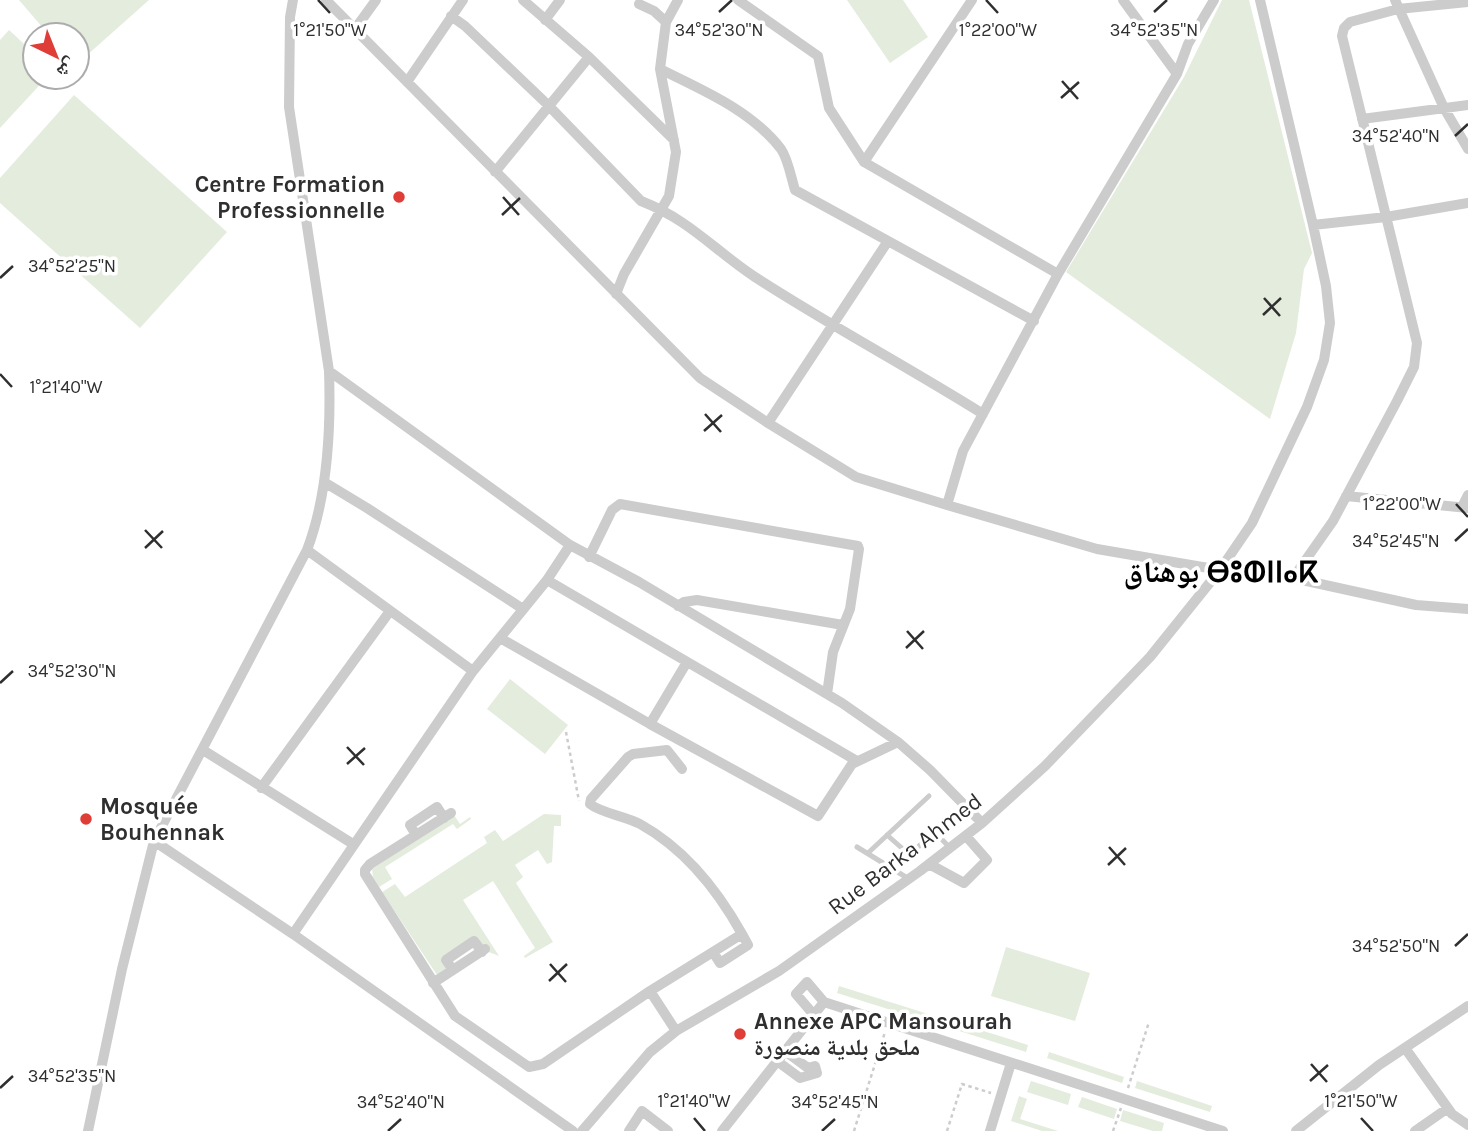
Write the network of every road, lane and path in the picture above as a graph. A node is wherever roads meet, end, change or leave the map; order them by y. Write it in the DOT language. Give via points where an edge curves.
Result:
graph roads {
  1 [pos="293,0"];
  2 [pos="326,0"];
  3 [pos="376,0"];
  4 [pos="463,0"];
  5 [pos="523,0"];
  6 [pos="560,0"];
  7 [pos="738,0"];
  8 [pos="972,0"];
  9 [pos="1123,0"];
  10 [pos="1214,0"];
  11 [pos="1260,0"];
  12 [pos="675,2"];
  13 [pos="1468,2"];
  14 [pos="639,4"];
  15 [pos="1396,5"];
  16 [pos="451,16"];
  17 [pos="545,20"];
  18 [pos="666,22"];
  19 [pos="355,30"];
  20 [pos="589,57"];
  21 [pos="660,69"];
  22 [pos="1177,74"];
  23 [pos="407,82"];
  24 [pos="548,105"];
  25 [pos="1468,105"];
  26 [pos="1444,108"];
  27 [pos="1362,118"];
  28 [pos="674,140"];
  29 [pos="1468,149"];
  30 [pos="864,162"];
  31 [pos="495,172"];
  32 [pos="1468,203"];
  33 [pos="661,209"];
  34 [pos="1386,217"];
  35 [pos="1313,225"];
  36 [pos="888,240"];
  37 [pos="1058,274"];
  38 [pos="616,294"];
  39 [pos="1034,321"];
  40 [pos="834,324"];
  41 [pos="329,371"];
  42 [pos="983,414"];
  43 [pos="768,423"];
  44 [pos="324,482"];
  45 [pos="1468,495"];
  46 [pos="1346,496"];
  47 [pos="947,505"];
  48 [pos="1465,508"];
  49 [pos="570,545"];
  50 [pos="307,550"];
  51 [pos="589,556"];
  52 [pos="1220,570"];
  53 [pos="1293,578"];
  54 [pos="547,580"];
  55 [pos="678,606"];
  56 [pos="523,609"];
  57 [pos="1468,609"];
  58 [pos="390,611"];
  59 [pos="843,625"];
  60 [pos="500,638"];
  61 [pos="687,662"];
  62 [pos="473,671"];
  63 [pos="827,694"];
  64 [pos="650,724"];
  65 [pos="566,732"];
  66 [pos="898,743"];
  67 [pos="203,750"];
  68 [pos="857,761"];
  69 [pos="682,769"];
  70 [pos="261,788"];
  71 [pos="929,796"];
  72 [pos="590,804"];
  73 [pos="448,816"];
  74 [pos="946,823"];
  75 [pos="982,823"];
  76 [pos="936,832"];
  77 [pos="887,835"];
  78 [pos="966,835"];
  79 [pos="154,841"];
  80 [pos="353,844"];
  81 [pos="857,847"];
  82 [pos="950,848"];
  83 [pos="868,853"];
  84 [pos="929,864"];
  85 [pos="909,879"];
  86 [pos="293,934"];
  87 [pos="484,950"];
  88 [pos="433,983"];
  89 [pos="650,991"];
  90 [pos="824,1002"];
  91 [pos="1468,1006"];
  92 [pos="814,1014"];
  93 [pos="1149,1022"];
  94 [pos="888,1023"];
  95 [pos="676,1031"];
  96 [pos="1405,1048"];
  97 [pos="785,1051"];
  98 [pos="777,1061"];
  99 [pos="1011,1063"];
  100 [pos="1001,1096"];
  101 [pos="1124,1099"];
  102 [pos="1448,1108"];
  103 [pos="1468,1125"];
  104 [pos="88,1131"];
  105 [pos="573,1131"];
  106 [pos="582,1131"];
  107 [pos="629,1131"];
  108 [pos="668,1131"];
  109 [pos="722,1131"];
  110 [pos="854,1131"];
  111 [pos="947,1131"];
  112 [pos="990,1131"];
  113 [pos="1113,1131"];
  114 [pos="1223,1131"];
  115 [pos="1296,1131"];
  116 [pos="1415,1131"];
  1 -- 41 [label="street" via="289,107"];
  2 -- 19 [label="street"];
  3 -- 19 [label="street"];
  4 -- 16 [label="street"];
  5 -- 17 [label="street"];
  6 -- 17 [label="street"];
  7 -- 30 [label="street" via="818,56 829,108"];
  8 -- 30 [label="street"];
  9 -- 22 [label="street"];
  10 -- 22 [label="street" via="1188,44"];
  11 -- 35 [label="street, Rue Barka Ahmed"];
  12 -- 18 [label="street"];
  13 -- 15 [label="street"];
  14 -- 18 [label="street"];
  15 -- 26 [label="street"];
  15 -- 27 [label="street" via="1344,28 1342,36"];
  16 -- 23 [label="street"];
  16 -- 24 [label="street"];
  17 -- 20 [label="street"];
  18 -- 21 [label="street"];
  19 -- 23 [label="street"];
  20 -- 24 [label="street"];
  20 -- 28 [label="street"];
  21 -- 28 [label="street"];
  21 -- 36 [label="street" via="751,121 782,150 795,190"];
  22 -- 37 [label="street"];
  23 -- 31 [label="street"];
  24 -- 31 [label="street"];
  24 -- 33 [label="street" via="641,201"];
  25 -- 26 [label="street"];
  26 -- 27 [label="street"];
  26 -- 29 [label="street"];
  27 -- 34 [label="street"];
  28 -- 33 [label="street" via="669,196"];
  30 -- 37 [label="street"];
  31 -- 38 [label="street"];
  32 -- 34 [label="street"];
  33 -- 38 [label="street"];
  33 -- 40 [label="street" via="753,276"];
  34 -- 35 [label="street"];
  34 -- 46 [label="street" via="1417,343 1414,367"];
  35 -- 52 [label="street, Rue Barka Ahmed" via="1330,323 1324,360 1252,523"];
  36 -- 39 [label="street"];
  36 -- 40 [label="street"];
  37 -- 39 [label="street"];
  38 -- 43 [label="street" via="700,378"];
  39 -- 42 [label="street"];
  40 -- 42 [label="street"];
  40 -- 43 [label="street"];
  41 -- 44 [label="street"];
  41 -- 49 [label="street"];
  42 -- 47 [label="street" via="963,451"];
  43 -- 47 [label="street" via="856,477"];
  44 -- 50 [label="street"];
  44 -- 56 [label="street"];
  45 -- 48 [label="street"];
  46 -- 48 [label="street"];
  46 -- 53 [label="street"];
  47 -- 52 [label="street" via="1097,549"];
  49 -- 51 [label="street"];
  49 -- 54 [label="street"];
  50 -- 58 [label="street"];
  50 -- 67 [label="street"];
  51 -- 55 [label="street"];
  51 -- 59 [label="street" via="612,510 620,504 855,544 859,549 850,609"];
  52 -- 53 [label="street"];
  52 -- 75 [label="street, Rue Barka Ahmed" via="1150,657 1045,766"];
  53 -- 57 [label="street" via="1416,605"];
  54 -- 56 [label="street"];
  54 -- 61 [label="street"];
  55 -- 59 [label="street" via="697,600"];
  55 -- 63 [label="street"];
  56 -- 60 [label="street"];
  58 -- 62 [label="street"];
  58 -- 70 [label="street"];
  59 -- 63 [label="street" via="833,652"];
  60 -- 62 [label="street"];
  60 -- 64 [label="street"];
  61 -- 64 [label="street"];
  61 -- 68 [label="street"];
  62 -- 80 [label="street"];
  63 -- 66 [label="street"];
  64 -- 68 [label="street" via="818,816"];
  65 -- 72 [label="path" via="580,805"];
  66 -- 68 [label="street"];
  66 -- 75 [label="street"];
  67 -- 70 [label="street"];
  67 -- 79 [label="street"];
  69 -- 72 [label="street" via="667,750 633,754"];
  70 -- 80 [label="street"];
  71 -- 77 [label="lane"];
  72 -- 89 [label="street" via="648,829 689,860 725,904 748,944 720,962 713,952"];
  73 -- 88 [label="street" via="438,807 410,825 416,835 365,870"];
  74 -- 76 [label="lane"];
  75 -- 78 [label="street, Rue Barka Ahmed"];
  76 -- 77 [label="lane" via="912,852"];
  76 -- 82 [label="lane"];
  77 -- 83 [label="lane"];
  78 -- 82 [label="street, Rue Barka Ahmed"];
  78 -- 84 [label="street" via="987,860 964,883"];
  79 -- 86 [label="street"];
  79 -- 104 [label="street"];
  80 -- 86 [label="street"];
  81 -- 83 [label="lane"];
  82 -- 84 [label="street, Rue Barka Ahmed"];
  83 -- 85 [label="lane"];
  84 -- 85 [label="street, Rue Barka Ahmed"];
  85 -- 95 [label="street, Rue Barka Ahmed" via="779,971"];
  86 -- 105 [label="street"];
  87 -- 88 [label="street" via="474,941 446,960 453,970"];
  88 -- 89 [label="street" via="458,1019 529,1067 543,1064"];
  89 -- 95 [label="street"];
  90 -- 92 [label="street"];
  90 -- 92 [label="street" via="807,982 796,995"];
  90 -- 94 [label="street"];
  91 -- 96 [label="street"];
  92 -- 97 [label="street"];
  93 -- 101 [label="path"];
  94 -- 99 [label="street"];
  94 -- 110 [label="path"];
  95 -- 106 [label="street, Rue Barka Ahmed" via="650,1052"];
  96 -- 102 [label="street"];
  96 -- 115 [label="street"];
  97 -- 98 [label="street"];
  97 -- 98 [label="street" via="808,1069 815,1066 817,1073 800,1078"];
  98 -- 109 [label="street"];
  99 -- 100 [label="street"];
  99 -- 101 [label="street"];
  100 -- 111 [label="path" via="962,1084"];
  100 -- 112 [label="street"];
  101 -- 113 [label="path"];
  101 -- 114 [label="street"];
  102 -- 103 [label="street"];
  102 -- 116 [label="street"];
  107 -- 108 [label="street" via="642,1111"];
}
